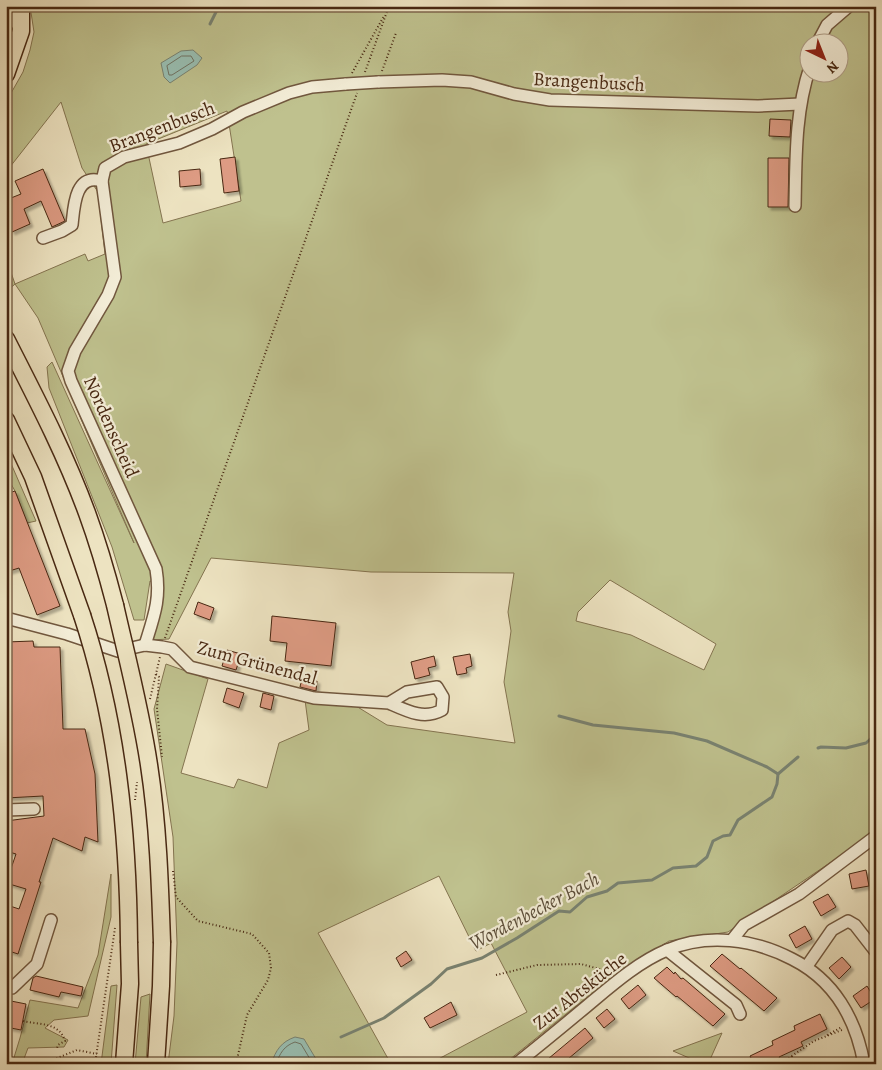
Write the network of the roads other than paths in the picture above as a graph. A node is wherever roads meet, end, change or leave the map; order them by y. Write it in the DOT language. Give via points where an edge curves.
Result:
graph roads {
  1 [pos="6,6"];
  2 [pos="21,6"];
  3 [pos="849,6"];
  4 [pos="6,23"];
  5 [pos="823,32"];
  6 [pos="6,74"];
  7 [pos="806,82"];
  8 [pos="800,104"];
  9 [pos="105,168"];
  10 [pos="102,181"];
  11 [pos="795,206"];
  12 [pos="43,238"];
  13 [pos="6,339"];
  14 [pos="7,422"];
  15 [pos="6,618"];
  16 [pos="145,645"];
  17 [pos="389,703"];
  18 [pos="34,809"];
  19 [pos="6,810"];
  20 [pos="876,836"];
  21 [pos="51,920"];
  22 [pos="732,940"];
  23 [pos="668,950"];
  24 [pos="876,952"];
  25 [pos="808,966"];
  26 [pos="6,988"];
  27 [pos="740,1014"];
  28 [pos="124,1064"];
  29 [pos="156,1064"];
  30 [pos="516,1064"];
  31 [pos="864,1064"];
  1 -- 4 [label="highway"];
  2 -- 6 [label="highway" via="21,31"];
  3 -- 5 [label="street"];
  7 -- 8 [label="street"];
  8 -- 9 [label="street, Brangenbusch, bridge" via="758,106 550,100 471,82 442,80 312,87 243,112 179,143 124,157"];
  8 -- 11 [label="street"];
  9 -- 10 [label="street, Nordenscheid"];
  10 -- 12 [label="street" via="85,182 77,193 72,225"];
  10 -- 16 [label="street, Nordenscheid" via="116,277 68,371 156,569 157,603"];
  13 -- 29 [label="highway, bridge" via="47,420 87,514 106,571 137,698 157,825 162,943"];
  14 -- 28 [label="highway, bridge" via="33,477 82,615 96,662 117,769 129,886 130,984"];
  15 -- 16 [label="street, Zum Grünendal" via="118,651"];
  16 -- 17 [label="street, Zum Grünendal" via="172,650 190,667 262,686 314,698"];
  18 -- 19 [label="street"];
  20 -- 22 [label="street" via="799,894 744,925"];
  21 -- 26 [label="street" via="37,964 12,988"];
  22 -- 23 [label="street, Zur Abtsküche" via="702,942"];
  22 -- 25 [label="street, Zur Abtsküche" via="765,948"];
  23 -- 27 [label="street" via="736,1005"];
  23 -- 30 [label="street, Zur Abtsküche" via="620,979"];
  24 -- 25 [label="street" via="848,921 832,930"];
  25 -- 31 [label="street" via="842,1003 855,1028"];
}
